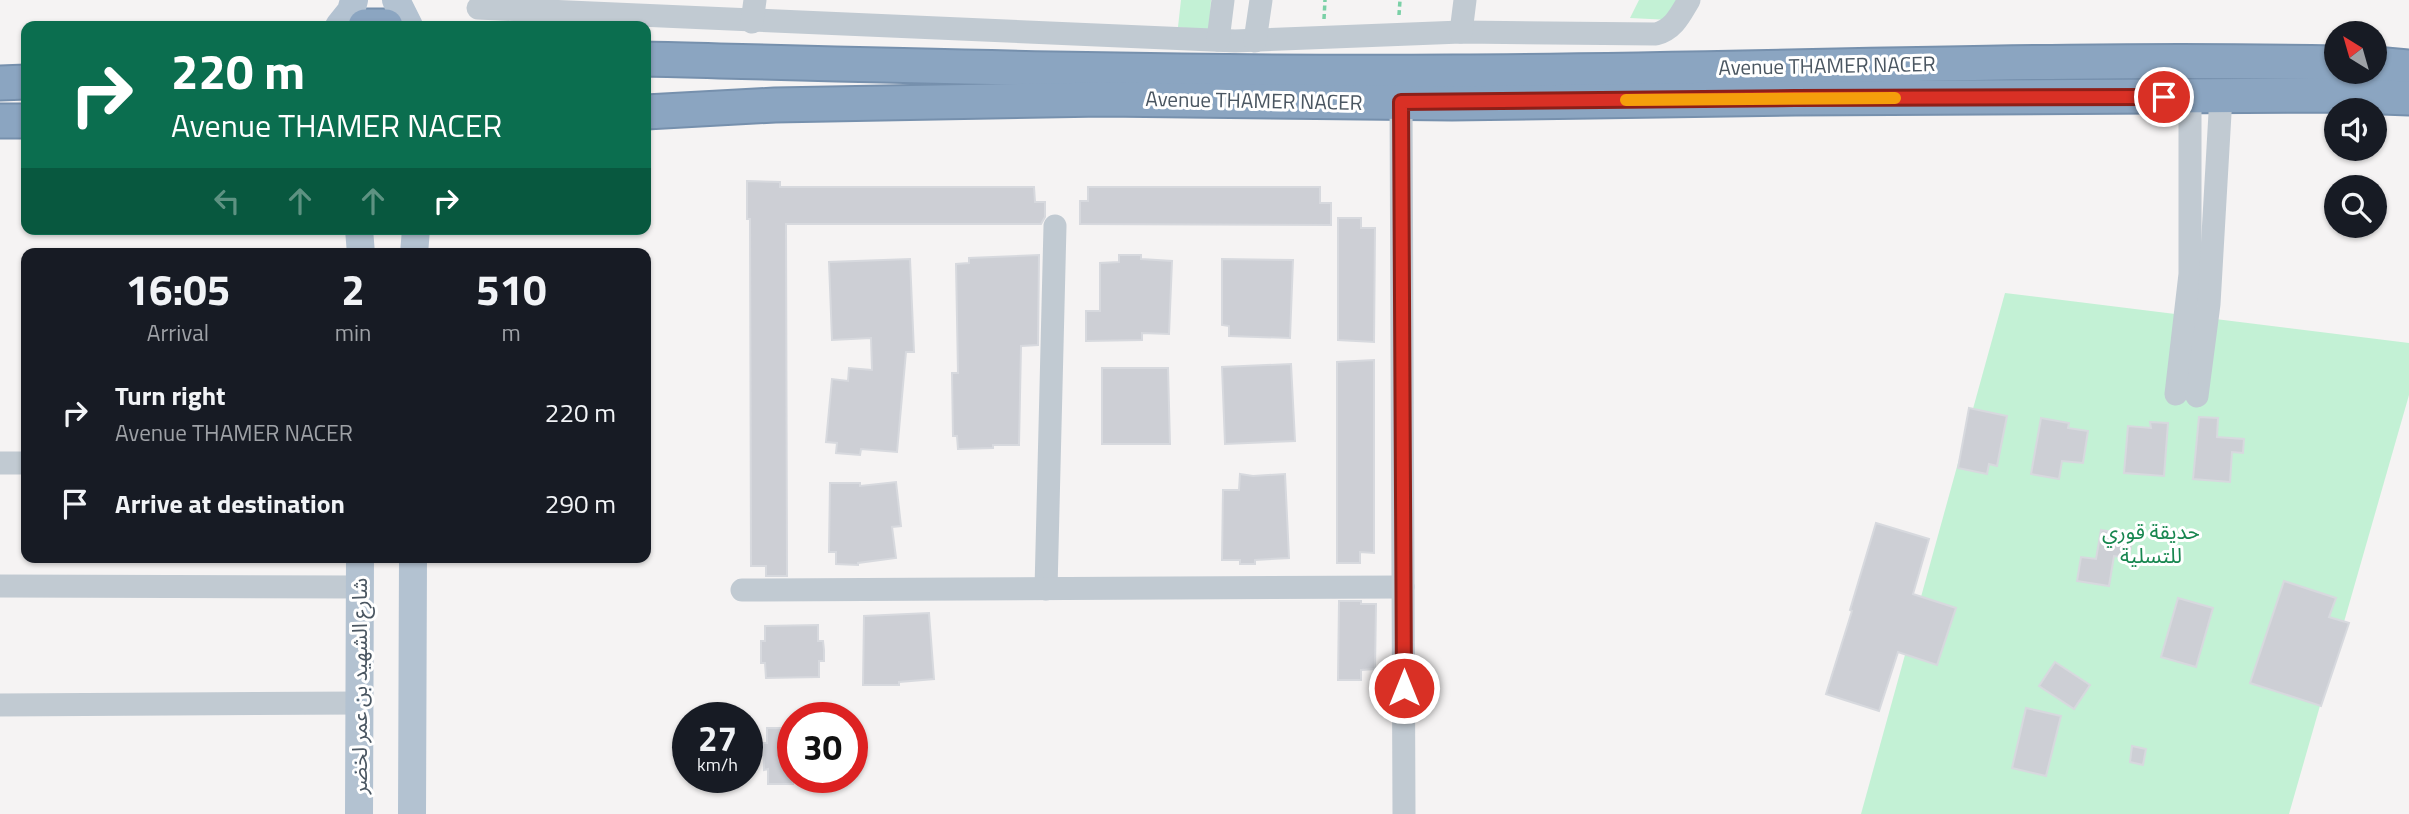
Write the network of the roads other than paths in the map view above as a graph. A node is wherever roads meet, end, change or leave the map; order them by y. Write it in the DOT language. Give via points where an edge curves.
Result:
graph roads {
  1 [pos="354,0"];
  2 [pos="396,0"];
  3 [pos="1223,0"];
  4 [pos="1261,0"];
  5 [pos="1465,0"];
  6 [pos="1689,0"];
  7 [pos="643,8"];
  8 [pos="754,11"];
  9 [pos="478,12"];
  10 [pos="343,21"];
  11 [pos="406,21"];
  12 [pos="1461,32"];
  13 [pos="1218,40"];
  14 [pos="1255,40"];
  15 [pos="651,59"];
  16 [pos="2324,64"];
  17 [pos="2387,65"];
  18 [pos="2409,67"];
  19 [pos="21,82"];
  20 [pos="0,83"];
  21 [pos="2206,97"];
  22 [pos="2409,98"];
  23 [pos="1401,102"];
  24 [pos="651,112"];
  25 [pos="0,121"];
  26 [pos="21,121"];
  27 [pos="1055,226"];
  28 [pos="0,463"];
  29 [pos="21,463"];
  30 [pos="360,563"];
  31 [pos="413,563"];
  32 [pos="0,586"];
  33 [pos="360,587"];
  34 [pos="1403,587"];
  35 [pos="1046,589"];
  36 [pos="742,590"];
  37 [pos="360,703"];
  38 [pos="0,705"];
  39 [pos="359,814"];
  40 [pos="412,814"];
  41 [pos="1404,814"];
  1 -- 10 [label="main road"];
  2 -- 11 [label="main road"];
  3 -- 13 [label="street"];
  4 -- 14 [label="street"];
  5 -- 12 [label="street"];
  6 -- 12 [label="street" via="1673,25 1656,34"];
  7 -- 8 [label="street"];
  7 -- 9 [label="street"];
  8 -- 13 [label="street"];
  12 -- 14 [label="street"];
  13 -- 14 [label="street"];
  15 -- 16 [label="highway, Avenue THAMER NACER" via="975,68 1453,72 2201,61"];
  17 -- 18 [label="highway"];
  19 -- 20 [label="highway"];
  21 -- 21 [label="street" via="2190,274 2187,395 2209,304"];
  21 -- 22 [label="highway, Avenue THAMER NACER"];
  21 -- 23 [label="highway, Avenue THAMER NACER"];
  23 -- 24 [label="highway, Avenue THAMER NACER" via="1065,99 775,104"];
  23 -- 34 [label="street"];
  25 -- 26 [label="highway"];
  27 -- 35 [label="street"];
  28 -- 29 [label="street"];
  30 -- 33 [label="main road, شارع الشهيد بن عمر لخضر"];
  31 -- 40 [label="main road"];
  32 -- 33 [label="street"];
  33 -- 37 [label="main road, شارع الشهيد بن عمر لخضر"];
  34 -- 35 [label="street"];
  34 -- 41 [label="street"];
  35 -- 36 [label="street"];
  37 -- 38 [label="street"];
  37 -- 39 [label="main road, شارع الشهيد بن عمر لخضر"];
}
